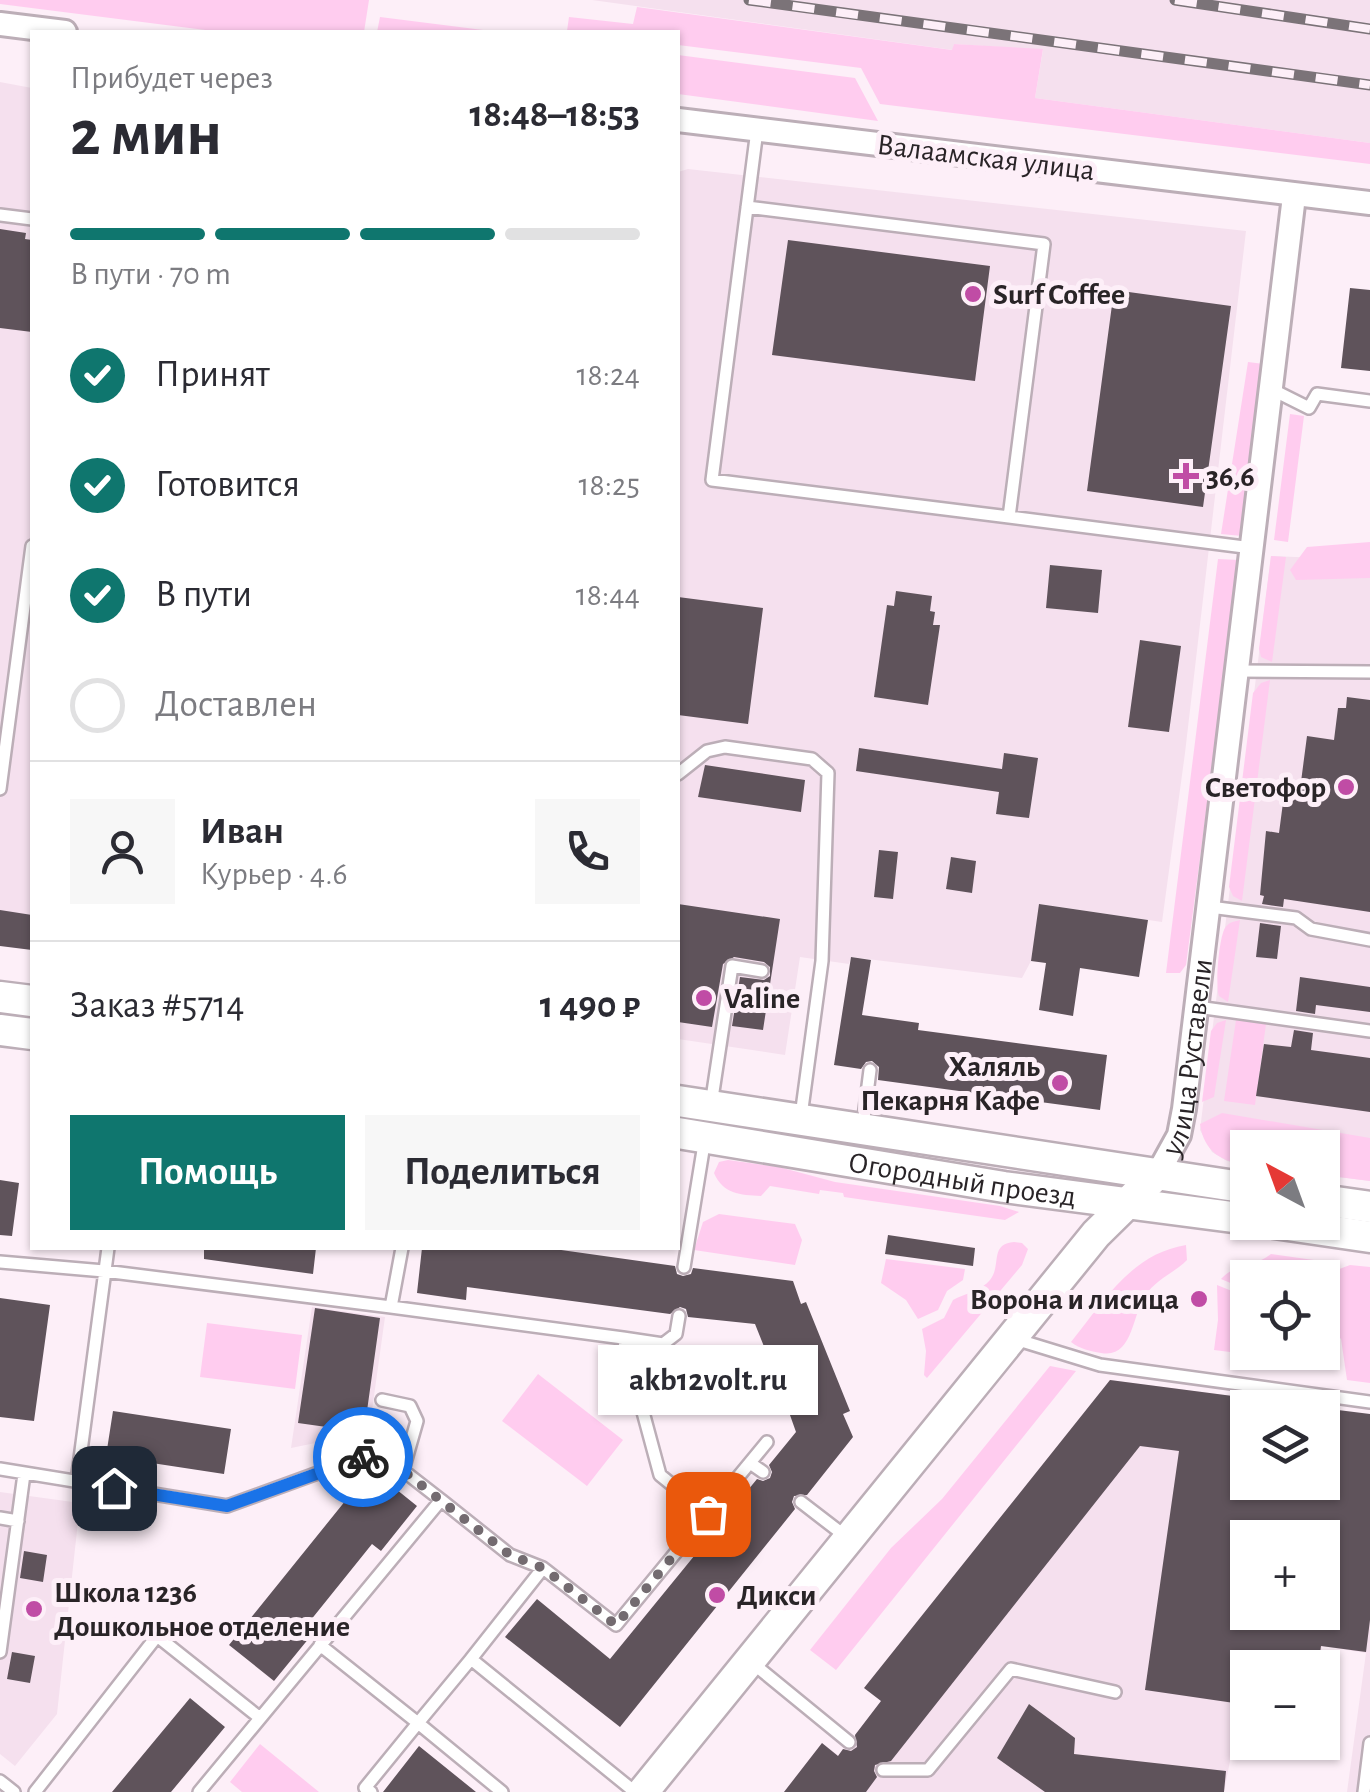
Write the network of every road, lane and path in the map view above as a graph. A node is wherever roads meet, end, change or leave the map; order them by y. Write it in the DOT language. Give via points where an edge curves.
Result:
graph roads {
  1 [pos="0,24"];
  2 [pos="49,30"];
  3 [pos="680,120"];
  4 [pos="757,130"];
  5 [pos="1294,196"];
  6 [pos="1370,203"];
  7 [pos="747,207"];
  8 [pos="0,215"];
  9 [pos="30,220"];
  10 [pos="1271,389"];
  11 [pos="1370,400"];
  12 [pos="1010,517"];
  13 [pos="1252,548"];
  14 [pos="30,561"];
  15 [pos="1238,670"];
  16 [pos="1370,672"];
  17 [pos="680,772"];
  18 [pos="0,789"];
  19 [pos="1210,907"];
  20 [pos="1370,940"];
  21 [pos="762,971"];
  22 [pos="0,997"];
  23 [pos="30,1002"];
  24 [pos="1197,1007"];
  25 [pos="0,1030"];
  26 [pos="1370,1031"];
  27 [pos="30,1034"];
  28 [pos="870,1070"];
  29 [pos="680,1101"];
  30 [pos="711,1106"];
  31 [pos="800,1120"];
  32 [pos="862,1130"];
  33 [pos="691,1135"];
  34 [pos="1158,1174"];
  35 [pos="1230,1185"];
  36 [pos="1130,1202"];
  37 [pos="1340,1203"];
  38 [pos="1370,1207"];
  39 [pos="1230,1217"];
  40 [pos="1340,1233"];
  41 [pos="1370,1237"];
  42 [pos="108,1250"];
  43 [pos="402,1250"];
  44 [pos="0,1262"];
  45 [pos="684,1267"];
  46 [pos="104,1271"];
  47 [pos="391,1307"];
  48 [pos="680,1316"];
  49 [pos="623,1338"];
  50 [pos="1011,1338"];
  51 [pos="382,1400"];
  52 [pos="1370,1402"];
  53 [pos="767,1442"];
  54 [pos="750,1463"];
  55 [pos="0,1469"];
  56 [pos="403,1470"];
  57 [pos="763,1472"];
  58 [pos="24,1474"];
  59 [pos="77,1482"];
  60 [pos="441,1500"];
  61 [pos="801,1502"];
  62 [pos="708,1514"];
  63 [pos="0,1518"];
  64 [pos="18,1521"];
  65 [pos="850,1540"];
  66 [pos="543,1568"];
  67 [pos="320,1646"];
  68 [pos="0,1652"];
  69 [pos="471,1660"];
  70 [pos="750,1661"];
  71 [pos="1116,1692"];
  72 [pos="260,1718"];
  73 [pos="418,1723"];
  74 [pos="849,1742"];
  75 [pos="1370,1744"];
  76 [pos="883,1770"];
  77 [pos="0,1781"];
  78 [pos="14,1792"];
  79 [pos="35,1792"];
  80 [pos="199,1792"];
  81 [pos="371,1792"];
  82 [pos="502,1792"];
  83 [pos="639,1792"];
  84 [pos="1364,1792"];
  1 -- 2 [label="street"];
  3 -- 4 [label="street, Валаамская улица"];
  4 -- 5 [label="street, Валаамская улица"];
  4 -- 7 [label="lane"];
  5 -- 6 [label="street, Валаамская улица"];
  5 -- 10 [label="street, улица Руставели"];
  7 -- 12 [label="lane" via="1044,244"];
  7 -- 12 [label="lane" via="712,480"];
  8 -- 9 [label="lane"];
  10 -- 11 [label="lane" via="1309,408 1316,394"];
  10 -- 13 [label="street, улица Руставели"];
  12 -- 13 [label="lane"];
  13 -- 15 [label="street, улица Руставели"];
  14 -- 18 [label="lane"];
  15 -- 16 [label="lane"];
  15 -- 19 [label="street, улица Руставели"];
  17 -- 31 [label="lane" via="725,746 812,759 828,773 822,960"];
  19 -- 20 [label="lane" via="1296,918 1310,930"];
  19 -- 24 [label="street, улица Руставели"];
  21 -- 30 [label="lane" via="732,966"];
  22 -- 23 [label="main road"];
  24 -- 26 [label="lane"];
  24 -- 34 [label="street, улица Руставели" via="1179,1134"];
  25 -- 27 [label="main road"];
  28 -- 32 [label="lane"];
  29 -- 30 [label="main road, Огородный проезд"];
  30 -- 31 [label="main road, Огородный проезд"];
  31 -- 32 [label="main road, Огородный проезд"];
  32 -- 34 [label="main road, Огородный проезд"];
  33 -- 36 [label="main road, Огородный проезд"];
  33 -- 45 [label="lane"];
  34 -- 35 [label="main road, Огородный проезд"];
  34 -- 36 [label="main road, улица Руставели"];
  36 -- 39 [label="main road, Огородный проезд"];
  36 -- 50 [label="main road, улица Руставели"];
  37 -- 38 [label="main road"];
  40 -- 41 [label="main road"];
  42 -- 46 [label="lane"];
  43 -- 47 [label="lane"];
  44 -- 46 [label="lane"];
  46 -- 47 [label="lane"];
  46 -- 59 [label="lane"];
  47 -- 49 [label="lane"];
  48 -- 49 [label="lane" via="676,1334 664,1344"];
  49 -- 62 [label="lane" via="660,1475"];
  50 -- 52 [label="lane" via="1100,1365"];
  50 -- 65 [label="main road, улица Руставели"];
  51 -- 56 [label="lane" via="410,1406 416,1414"];
  53 -- 54 [label="lane"];
  54 -- 57 [label="lane"];
  54 -- 62 [label="lane"];
  55 -- 58 [label="lane"];
  56 -- 59 [label="lane" via="378,1451 227,1506"];
  56 -- 60 [label="lane"];
  58 -- 59 [label="lane"];
  58 -- 64 [label="lane"];
  60 -- 66 [label="lane" via="510,1555"];
  60 -- 67 [label="lane"];
  61 -- 65 [label="lane"];
  62 -- 66 [label="lane" via="616,1625"];
  63 -- 64 [label="lane"];
  64 -- 68 [label="lane"];
  65 -- 70 [label="main road, улица Руставели"];
  66 -- 69 [label="lane"];
  67 -- 72 [label="lane"];
  67 -- 73 [label="lane"];
  69 -- 73 [label="lane"];
  69 -- 83 [label="lane"];
  70 -- 74 [label="lane"];
  70 -- 83 [label="main road, улица Руставели"];
  71 -- 76 [label="lane" via="1011,1669 928,1770"];
  72 -- 79 [label="lane" via="156,1636"];
  72 -- 80 [label="lane"];
  73 -- 81 [label="lane" via="365,1788"];
  73 -- 82 [label="lane"];
  75 -- 84 [label="lane"];
  77 -- 78 [label="lane"];
}
